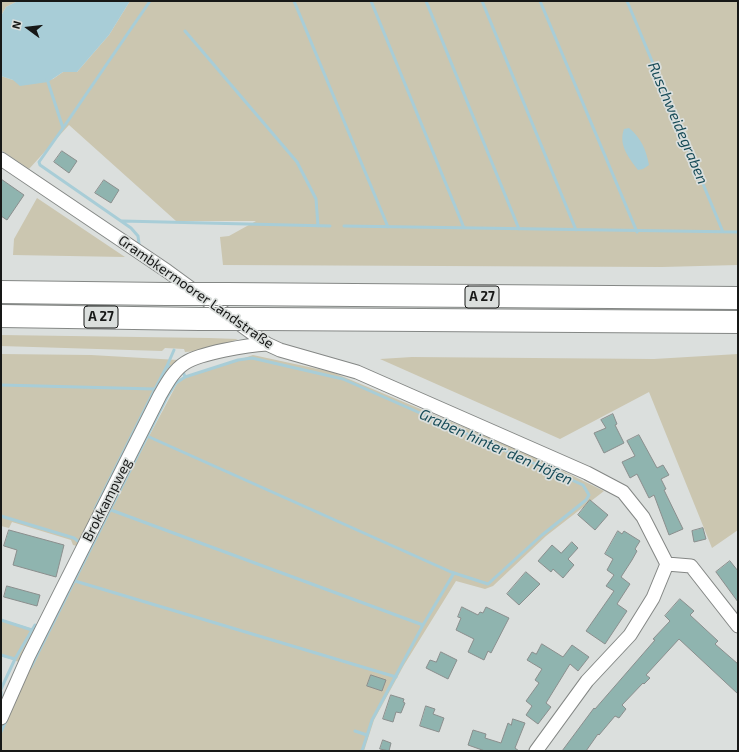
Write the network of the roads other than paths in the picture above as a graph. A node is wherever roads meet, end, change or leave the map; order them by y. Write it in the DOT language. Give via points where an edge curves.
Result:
graph roads {
  1 [pos="1,158"];
  2 [pos="1,292"];
  3 [pos="738,298"];
  4 [pos="1,316"];
  5 [pos="738,322"];
  6 [pos="267,344"];
  7 [pos="666,564"];
  8 [pos="738,626"];
  9 [pos="1,718"];
  10 [pos="536,751"];
  1 -- 6 [label="street, Grambkermoorer Landstraße" via="167,271"];
  2 -- 3 [label="highway, A 27, bridge"];
  4 -- 5 [label="highway, A 27, bridge"];
  6 -- 7 [label="street, Grambkermoorer Landstraße" via="357,372 609,483 623,492 643,517"];
  6 -- 9 [label="street, Brokkampweg" via="247,345 193,359 172,376 160,395 28,657"];
  7 -- 8 [label="street" via="691,566"];
  7 -- 10 [label="street" via="653,598 630,635 587,681"];
}
